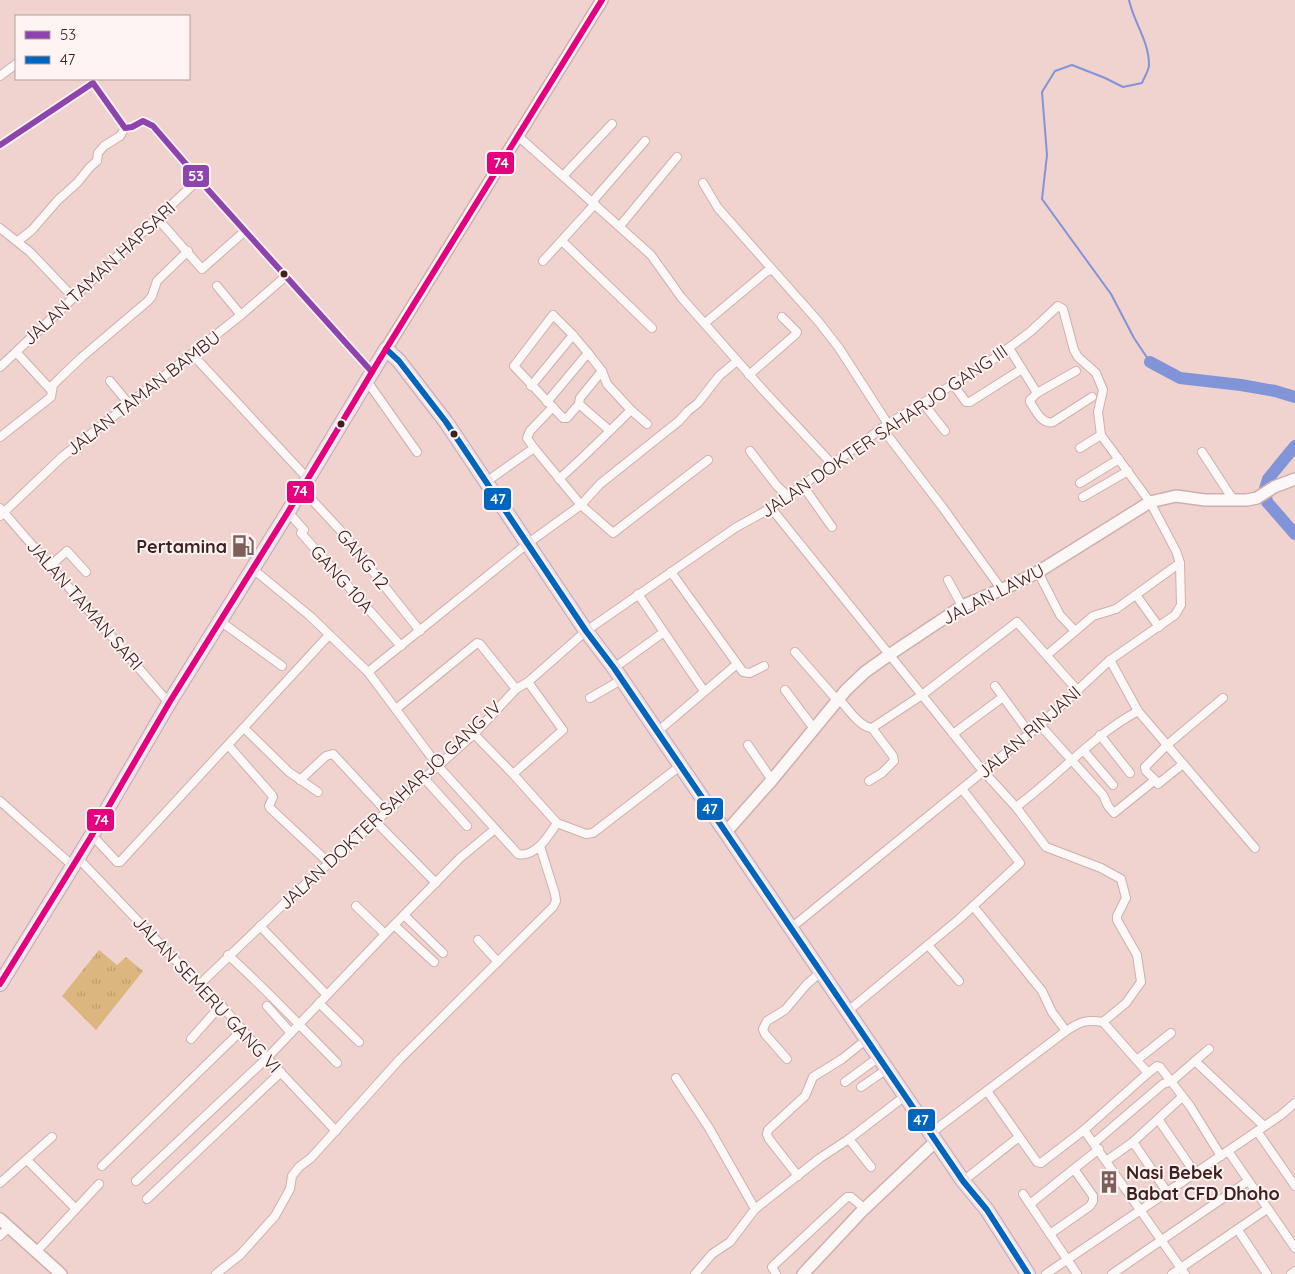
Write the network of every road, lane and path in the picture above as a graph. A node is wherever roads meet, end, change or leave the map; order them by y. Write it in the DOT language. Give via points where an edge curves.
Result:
graph roads {
  1 [pos="602,0"];
  2 [pos="15,65"];
  3 [pos="0,76"];
  4 [pos="92,81"];
  5 [pos="612,124"];
  6 [pos="125,128"];
  7 [pos="518,136"];
  8 [pos="645,141"];
  9 [pos="0,145"];
  10 [pos="677,157"];
  11 [pos="563,176"];
  12 [pos="199,179"];
  13 [pos="703,183"];
  14 [pos="594,203"];
  15 [pos="157,218"];
  16 [pos="620,226"];
  17 [pos="0,228"];
  18 [pos="245,231"];
  19 [pos="18,241"];
  20 [pos="562,241"];
  21 [pos="188,251"];
  22 [pos="543,261"];
  23 [pos="771,270"];
  24 [pos="285,276"];
  25 [pos="216,286"];
  26 [pos="74,297"];
  27 [pos="241,316"];
  28 [pos="782,317"];
  29 [pos="706,323"];
  30 [pos="652,328"];
  31 [pos="573,336"];
  32 [pos="1009,348"];
  33 [pos="386,349"];
  34 [pos="16,352"];
  35 [pos="588,353"];
  36 [pos="192,354"];
  37 [pos="738,361"];
  38 [pos="0,367"];
  39 [pos="1022,369"];
  40 [pos="602,371"];
  41 [pos="1076,371"];
  42 [pos="749,375"];
  43 [pos="370,377"];
  44 [pos="110,381"];
  45 [pos="953,384"];
  46 [pos="531,386"];
  47 [pos="51,390"];
  48 [pos="1037,393"];
  49 [pos="1092,397"];
  50 [pos="923,403"];
  51 [pos="128,404"];
  52 [pos="579,404"];
  53 [pos="550,405"];
  54 [pos="631,410"];
  55 [pos="647,424"];
  56 [pos="885,426"];
  57 [pos="609,430"];
  58 [pos="945,430"];
  59 [pos="1102,435"];
  60 [pos="0,437"];
  61 [pos="534,448"];
  62 [pos="1080,448"];
  63 [pos="417,452"];
  64 [pos="750,452"];
  65 [pos="1202,452"];
  66 [pos="1119,459"];
  67 [pos="708,460"];
  68 [pos="833,464"];
  69 [pos="1128,471"];
  70 [pos="559,479"];
  71 [pos="1295,480"];
  72 [pos="486,482"];
  73 [pos="1080,483"];
  74 [pos="305,484"];
  75 [pos="803,486"];
  76 [pos="788,496"];
  77 [pos="1083,498"];
  78 [pos="1234,501"];
  79 [pos="1150,502"];
  80 [pos="580,505"];
  81 [pos="771,508"];
  82 [pos="1,512"];
  83 [pos="288,512"];
  84 [pos="832,527"];
  85 [pos="528,544"];
  86 [pos="1180,563"];
  87 [pos="50,566"];
  88 [pos="253,569"];
  89 [pos="86,572"];
  90 [pos="671,572"];
  91 [pos="1038,572"];
  92 [pos="948,580"];
  93 [pos="1002,590"];
  94 [pos="638,594"];
  95 [pos="1136,595"];
  96 [pos="962,606"];
  97 [pos="220,621"];
  98 [pos="1160,627"];
  99 [pos="586,630"];
  100 [pos="420,631"];
  101 [pos="1075,631"];
  102 [pos="664,632"];
  103 [pos="329,635"];
  104 [pos="401,646"];
  105 [pos="795,652"];
  106 [pos="889,654"];
  107 [pos="1047,655"];
  108 [pos="1110,660"];
  109 [pos="737,664"];
  110 [pos="282,666"];
  111 [pos="764,666"];
  112 [pos="368,672"];
  113 [pos="618,674"];
  114 [pos="528,682"];
  115 [pos="995,686"];
  116 [pos="516,689"];
  117 [pos="785,690"];
  118 [pos="704,691"];
  119 [pos="1078,691"];
  120 [pos="922,695"];
  121 [pos="1003,697"];
  122 [pos="590,698"];
  123 [pos="1223,698"];
  124 [pos="838,699"];
  125 [pos="169,703"];
  126 [pos="396,709"];
  127 [pos="1138,711"];
  128 [pos="1040,726"];
  129 [pos="244,728"];
  130 [pos="872,728"];
  131 [pos="815,730"];
  132 [pos="657,732"];
  133 [pos="474,734"];
  134 [pos="953,734"];
  135 [pos="1030,734"];
  136 [pos="1100,735"];
  137 [pos="228,745"];
  138 [pos="748,745"];
  139 [pos="1167,745"];
  140 [pos="1084,751"];
  141 [pos="1072,761"];
  142 [pos="1183,764"];
  143 [pos="438,766"];
  144 [pos="680,766"];
  145 [pos="983,771"];
  146 [pos="1130,772"];
  147 [pos="513,774"];
  148 [pos="424,778"];
  149 [pos="300,780"];
  150 [pos="772,780"];
  151 [pos="1155,780"];
  152 [pos="870,782"];
  153 [pos="1113,785"];
  154 [pos="962,789"];
  155 [pos="318,792"];
  156 [pos="0,801"];
  157 [pos="1016,807"];
  158 [pos="387,812"];
  159 [pos="376,822"];
  160 [pos="557,823"];
  161 [pos="467,826"];
  162 [pos="495,829"];
  163 [pos="726,832"];
  164 [pos="92,835"];
  165 [pos="540,846"];
  166 [pos="1255,848"];
  167 [pos="76,862"];
  168 [pos="329,863"];
  169 [pos="436,883"];
  170 [pos="356,906"];
  171 [pos="973,906"];
  172 [pos="404,915"];
  173 [pos="394,925"];
  174 [pos="260,926"];
  175 [pos="791,928"];
  176 [pos="384,934"];
  177 [pos="478,940"];
  178 [pos="928,945"];
  179 [pos="444,953"];
  180 [pos="228,955"];
  181 [pos="434,962"];
  182 [pos="498,962"];
  183 [pos="821,972"];
  184 [pos="959,981"];
  185 [pos="0,984"];
  186 [pos="199,985"];
  187 [pos="327,994"];
  188 [pos="319,1003"];
  189 [pos="221,1005"];
  190 [pos="266,1006"];
  191 [pos="848,1011"];
  192 [pos="1103,1022"];
  193 [pos="298,1025"];
  194 [pos="243,1029"];
  195 [pos="1066,1031"];
  196 [pos="291,1033"];
  197 [pos="1171,1033"];
  198 [pos="191,1039"];
  199 [pos="867,1039"];
  200 [pos="359,1042"];
  201 [pos="1209,1049"];
  202 [pos="268,1058"];
  203 [pos="787,1059"];
  204 [pos="1137,1060"];
  205 [pos="1195,1061"];
  206 [pos="337,1063"];
  207 [pos="883,1063"];
  208 [pos="281,1072"];
  209 [pos="1148,1073"];
  210 [pos="676,1078"];
  211 [pos="1172,1080"];
  212 [pos="845,1082"];
  213 [pos="861,1088"];
  214 [pos="987,1092"];
  215 [pos="906,1096"];
  216 [pos="1182,1097"];
  217 [pos="1295,1103"];
  218 [pos="1158,1119"];
  219 [pos="1264,1126"];
  220 [pos="1084,1130"];
  221 [pos="336,1131"];
  222 [pos="1257,1131"];
  223 [pos="52,1137"];
  224 [pos="934,1137"];
  225 [pos="1019,1137"];
  226 [pos="848,1139"];
  227 [pos="1132,1142"];
  228 [pos="1096,1146"];
  229 [pos="1228,1151"];
  230 [pos="1221,1156"];
  231 [pos="27,1160"];
  232 [pos="1106,1161"];
  233 [pos="102,1166"];
  234 [pos="871,1167"];
  235 [pos="1074,1169"];
  236 [pos="1195,1173"];
  237 [pos="798,1176"];
  238 [pos="136,1181"];
  239 [pos="964,1181"];
  240 [pos="1248,1181"];
  241 [pos="0,1183"];
  242 [pos="99,1184"];
  243 [pos="1295,1186"];
  244 [pos="1167,1192"];
  245 [pos="1023,1194"];
  246 [pos="147,1200"];
  247 [pos="1030,1204"];
  248 [pos="76,1209"];
  249 [pos="755,1209"];
  250 [pos="865,1209"];
  251 [pos="1267,1209"];
  252 [pos="1141,1211"];
  253 [pos="0,1219"];
  254 [pos="9,1227"];
  255 [pos="1238,1230"];
  256 [pos="1050,1234"];
  257 [pos="0,1236"];
  258 [pos="1161,1240"];
  259 [pos="1295,1248"];
  260 [pos="37,1251"];
  261 [pos="1068,1260"];
  262 [pos="1183,1271"];
  263 [pos="1295,1271"];
  264 [pos="61,1274"];
  265 [pos="216,1274"];
  266 [pos="695,1274"];
  267 [pos="776,1274"];
  268 [pos="803,1274"];
  269 [pos="1028,1274"];
  270 [pos="1046,1274"];
  271 [pos="1077,1274"];
  272 [pos="1112,1274"];
  273 [pos="1172,1274"];
  274 [pos="1267,1274"];
  275 [pos="1291,1274"];
  1 -- 7 [label="street"];
  2 -- 3 [label="street"];
  4 -- 6 [label="street"];
  4 -- 9 [label="street"];
  5 -- 11 [label="street"];
  6 -- 12 [label="street" via="148,122"];
  6 -- 19 [label="street" via="120,136 101,150 97,162 77,184"];
  7 -- 11 [label="street"];
  7 -- 33 [label="street"];
  8 -- 14 [label="street"];
  10 -- 16 [label="street"];
  11 -- 14 [label="street"];
  12 -- 15 [label="street, JALAN TAMAN HAPSARI"];
  12 -- 18 [label="street"];
  13 -- 23 [label="street" via="718,208"];
  14 -- 16 [label="street"];
  14 -- 20 [label="street"];
  15 -- 21 [label="street"];
  15 -- 26 [label="street, JALAN TAMAN HAPSARI"];
  16 -- 29 [label="street" via="651,255 681,297"];
  17 -- 19 [label="street"];
  18 -- 21 [label="street" via="202,269"];
  18 -- 24 [label="street"];
  19 -- 26 [label="street"];
  20 -- 22 [label="street"];
  20 -- 30 [label="street"];
  21 -- 47 [label="street" via="157,281 148,301 82,357"];
  23 -- 29 [label="street"];
  23 -- 56 [label="street" via="838,348"];
  24 -- 27 [label="street, JALAN TAMAN BAMBU"];
  24 -- 43 [label="street"];
  25 -- 27 [label="street"];
  26 -- 34 [label="street, JALAN TAMAN HAPSARI"];
  27 -- 36 [label="street, JALAN TAMAN BAMBU"];
  28 -- 42 [label="street" via="796,334"];
  29 -- 37 [label="street"];
  31 -- 35 [label="street"];
  31 -- 46 [label="street"];
  31 -- 46 [label="street" via="553,315 514,366"];
  32 -- 39 [label="street"];
  32 -- 45 [label="street, JALAN DOKTER SAHARJO GANG III"];
  32 -- 59 [label="street, JALAN DOKTER SAHARJO GANG III" via="1055,307 1061,307 1078,357 1094,369 1103,390 1098,412"];
  33 -- 43 [label="highway"];
  33 -- 72 [label="highway" via="446,422"];
  34 -- 38 [label="street, JALAN TAMAN HAPSARI"];
  34 -- 47 [label="street"];
  35 -- 40 [label="street"];
  35 -- 53 [label="street"];
  36 -- 51 [label="street, JALAN TAMAN BAMBU"];
  36 -- 74 [label="street, GANG 12"];
  37 -- 42 [label="street"];
  37 -- 80 [label="street" via="719,376 679,421 600,484"];
  39 -- 45 [label="street" via="970,402 966,402"];
  39 -- 48 [label="street"];
  40 -- 52 [label="street" via="580,398"];
  40 -- 54 [label="street" via="609,387"];
  41 -- 48 [label="street"];
  42 -- 68 [label="street"];
  43 -- 63 [label="street"];
  43 -- 74 [label="highway"];
  44 -- 51 [label="street"];
  45 -- 50 [label="street, JALAN DOKTER SAHARJO GANG III"];
  46 -- 53 [label="street"];
  47 -- 60 [label="street" via="51,397"];
  48 -- 49 [label="street" via="1030,402 1048,424"];
  50 -- 56 [label="street, JALAN DOKTER SAHARJO GANG III"];
  50 -- 58 [label="street"];
  51 -- 82 [label="street, JALAN TAMAN BAMBU"];
  52 -- 53 [label="street" via="567,418"];
  52 -- 57 [label="street"];
  53 -- 61 [label="street" via="530,432 528,438"];
  54 -- 55 [label="street"];
  54 -- 57 [label="street"];
  56 -- 68 [label="street, JALAN DOKTER SAHARJO GANG III"];
  56 -- 93 [label="street"];
  57 -- 70 [label="street"];
  59 -- 62 [label="street"];
  59 -- 66 [label="street, JALAN RINJANI"];
  61 -- 70 [label="street"];
  61 -- 72 [label="street"];
  64 -- 76 [label="street"];
  65 -- 78 [label="street"];
  66 -- 69 [label="street, JALAN RINJANI"];
  66 -- 73 [label="street"];
  67 -- 80 [label="street" via="616,532 611,532"];
  68 -- 75 [label="street, JALAN DOKTER SAHARJO GANG III"];
  69 -- 77 [label="street"];
  69 -- 79 [label="street, JALAN RINJANI"];
  70 -- 80 [label="street"];
  71 -- 78 [label="street, JALAN LAWU" via="1274,487 1257,498"];
  72 -- 85 [label="highway"];
  74 -- 83 [label="highway"];
  74 -- 100 [label="street, GANG 12"];
  75 -- 76 [label="street, JALAN DOKTER SAHARJO GANG III"];
  75 -- 84 [label="street"];
  76 -- 81 [label="street, JALAN DOKTER SAHARJO GANG III"];
  78 -- 79 [label="street, JALAN LAWU" via="1176,496"];
  79 -- 86 [label="street, JALAN RINJANI"];
  79 -- 91 [label="street, JALAN LAWU"];
  80 -- 85 [label="street"];
  81 -- 90 [label="street, JALAN DOKTER SAHARJO GANG III" via="735,528"];
  81 -- 106 [label="street"];
  82 -- 87 [label="street, JALAN TAMAN SARI"];
  83 -- 88 [label="highway"];
  83 -- 104 [label="street, GANG 10A" via="304,530 301,533"];
  85 -- 99 [label="highway"];
  85 -- 100 [label="street"];
  86 -- 95 [label="street"];
  86 -- 98 [label="street, JALAN RINJANI" via="1181,605 1175,615"];
  87 -- 89 [label="street" via="68,551"];
  87 -- 125 [label="street, JALAN TAMAN SARI"];
  88 -- 97 [label="highway"];
  88 -- 103 [label="street"];
  90 -- 94 [label="street, JALAN DOKTER SAHARJO GANG III"];
  90 -- 109 [label="street"];
  91 -- 93 [label="street, JALAN LAWU"];
  91 -- 101 [label="street" via="1060,615"];
  92 -- 96 [label="street"];
  93 -- 96 [label="street, JALAN LAWU"];
  94 -- 99 [label="street, JALAN DOKTER SAHARJO GANG III"];
  94 -- 102 [label="street"];
  95 -- 98 [label="street"];
  95 -- 101 [label="street" via="1116,610 1093,616"];
  96 -- 106 [label="street, JALAN LAWU"];
  97 -- 110 [label="street"];
  97 -- 125 [label="highway"];
  98 -- 108 [label="street, JALAN RINJANI"];
  99 -- 113 [label="highway"];
  99 -- 114 [label="street, JALAN DOKTER SAHARJO GANG IV"];
  100 -- 104 [label="street"];
  101 -- 107 [label="street"];
  102 -- 113 [label="street"];
  102 -- 118 [label="street"];
  103 -- 112 [label="street"];
  103 -- 129 [label="street"];
  104 -- 112 [label="street"];
  105 -- 124 [label="street"];
  106 -- 120 [label="street"];
  106 -- 124 [label="street, JALAN LAWU"];
  107 -- 119 [label="street"];
  107 -- 120 [label="street" via="1019,623 1015,623"];
  108 -- 119 [label="street, JALAN RINJANI"];
  108 -- 127 [label="street"];
  109 -- 111 [label="street" via="747,674"];
  109 -- 118 [label="street"];
  112 -- 126 [label="street"];
  113 -- 122 [label="street"];
  113 -- 132 [label="highway"];
  114 -- 116 [label="street, JALAN DOKTER SAHARJO GANG IV"];
  114 -- 147 [label="street" via="563,730"];
  115 -- 121 [label="street"];
  116 -- 126 [label="street" via="477,643"];
  116 -- 133 [label="street, JALAN DOKTER SAHARJO GANG IV"];
  117 -- 131 [label="street"];
  118 -- 132 [label="street"];
  119 -- 128 [label="street, JALAN RINJANI"];
  120 -- 130 [label="street"];
  120 -- 134 [label="street"];
  121 -- 134 [label="street"];
  121 -- 135 [label="street"];
  123 -- 139 [label="street"];
  124 -- 130 [label="street" via="861,723"];
  124 -- 131 [label="street, JALAN LAWU"];
  125 -- 164 [label="highway"];
  126 -- 143 [label="street"];
  127 -- 136 [label="street"];
  127 -- 139 [label="street"];
  128 -- 135 [label="street, JALAN RINJANI"];
  128 -- 141 [label="street"];
  129 -- 137 [label="street"];
  129 -- 149 [label="street"];
  130 -- 152 [label="street" via="894,761"];
  131 -- 150 [label="street, JALAN LAWU"];
  132 -- 144 [label="highway"];
  133 -- 143 [label="street, JALAN DOKTER SAHARJO GANG IV"];
  133 -- 147 [label="street"];
  134 -- 145 [label="street"];
  135 -- 145 [label="street, JALAN RINJANI"];
  136 -- 140 [label="street"];
  136 -- 146 [label="street"];
  137 -- 164 [label="street" via="120,862"];
  137 -- 168 [label="street" via="272,795 270,808"];
  138 -- 150 [label="street"];
  139 -- 142 [label="street"];
  139 -- 151 [label="street" via="1145,768"];
  140 -- 141 [label="street"];
  140 -- 153 [label="street"];
  141 -- 151 [label="street" via="1103,795 1114,813"];
  141 -- 157 [label="street"];
  142 -- 151 [label="street" via="1158,784"];
  142 -- 166 [label="street"];
  143 -- 148 [label="street, JALAN DOKTER SAHARJO GANG IV"];
  143 -- 162 [label="street"];
  144 -- 160 [label="street" via="590,834"];
  144 -- 163 [label="highway"];
  145 -- 154 [label="street, JALAN RINJANI"];
  145 -- 157 [label="street"];
  147 -- 160 [label="street"];
  148 -- 158 [label="street, JALAN DOKTER SAHARJO GANG IV"];
  148 -- 161 [label="street"];
  149 -- 155 [label="street"];
  149 -- 158 [label="street" via="326,756 333,754"];
  150 -- 163 [label="street, JALAN LAWU"];
  154 -- 171 [label="street" via="1020,863"];
  154 -- 175 [label="street, JALAN RINJANI"];
  156 -- 167 [label="street, JALAN SEMERU GANG VI"];
  157 -- 192 [label="street" via="1046,847 1102,868 1121,879 1126,898 1117,920 1137,955 1141,982 1126,1003"];
  158 -- 159 [label="street, JALAN DOKTER SAHARJO GANG IV"];
  159 -- 168 [label="street, JALAN DOKTER SAHARJO GANG IV"];
  159 -- 169 [label="street"];
  160 -- 165 [label="street"];
  162 -- 165 [label="street" via="518,854 524,855"];
  162 -- 169 [label="street" via="469,849"];
  163 -- 175 [label="highway"];
  164 -- 167 [label="highway"];
  165 -- 182 [label="street" via="556,901 553,908"];
  167 -- 185 [label="highway"];
  167 -- 186 [label="street, JALAN SEMERU GANG VI"];
  168 -- 174 [label="street, JALAN DOKTER SAHARJO GANG IV"];
  169 -- 172 [label="street"];
  170 -- 176 [label="street"];
  171 -- 178 [label="street"];
  171 -- 195 [label="street" via="1042,991"];
  172 -- 173 [label="street"];
  172 -- 179 [label="street"];
  173 -- 176 [label="street"];
  173 -- 181 [label="street"];
  174 -- 180 [label="street, JALAN DOKTER SAHARJO GANG IV"];
  174 -- 187 [label="street"];
  175 -- 183 [label="highway"];
  176 -- 187 [label="street"];
  177 -- 182 [label="street"];
  178 -- 184 [label="street"];
  178 -- 191 [label="street"];
  180 -- 186 [label="street, JALAN DOKTER SAHARJO GANG IV"];
  180 -- 193 [label="street" via="261,984"];
  182 -- 221 [label="street" via="400,1059"];
  183 -- 191 [label="highway"];
  183 -- 203 [label="street" via="786,1010 764,1024 765,1034"];
  186 -- 189 [label="street, JALAN SEMERU GANG VI"];
  187 -- 188 [label="street"];
  188 -- 193 [label="street"];
  188 -- 200 [label="street"];
  189 -- 194 [label="street, JALAN SEMERU GANG VI"];
  189 -- 198 [label="street"];
  190 -- 196 [label="street"];
  191 -- 199 [label="highway"];
  192 -- 195 [label="street" via="1091,1020"];
  192 -- 204 [label="street"];
  193 -- 196 [label="street"];
  193 -- 206 [label="street"];
  194 -- 202 [label="street, JALAN SEMERU GANG VI"];
  194 -- 233 [label="street"];
  195 -- 214 [label="street"];
  196 -- 202 [label="street"];
  197 -- 204 [label="street"];
  199 -- 207 [label="highway"];
  199 -- 237 [label="street" via="813,1077 805,1096 768,1130 769,1139"];
  201 -- 205 [label="street"];
  202 -- 208 [label="street, JALAN SEMERU GANG VI"];
  202 -- 238 [label="street"];
  204 -- 209 [label="street"];
  205 -- 211 [label="street"];
  205 -- 219 [label="street"];
  207 -- 212 [label="street"];
  207 -- 213 [label="street"];
  207 -- 215 [label="highway"];
  208 -- 221 [label="street, JALAN SEMERU GANG VI"];
  208 -- 246 [label="street"];
  209 -- 211 [label="street" via="1159,1065"];
  209 -- 220 [label="street"];
  210 -- 249 [label="street"];
  211 -- 216 [label="street"];
  211 -- 228 [label="street" via="1163,1084"];
  214 -- 224 [label="street"];
  214 -- 225 [label="street"];
  215 -- 224 [label="highway"];
  215 -- 226 [label="street"];
  216 -- 218 [label="street"];
  216 -- 230 [label="street"];
  217 -- 219 [label="street"];
  218 -- 227 [label="street"];
  218 -- 236 [label="street"];
  219 -- 222 [label="street"];
  220 -- 225 [label="street" via="1041,1163"];
  220 -- 228 [label="street"];
  221 -- 265 [label="street" via="312,1158 296,1170 288,1194 270,1222 240,1255"];
  222 -- 229 [label="street"];
  222 -- 243 [label="street"];
  223 -- 231 [label="street"];
  224 -- 239 [label="highway"];
  224 -- 250 [label="street"];
  225 -- 239 [label="street"];
  226 -- 234 [label="street"];
  226 -- 237 [label="street"];
  227 -- 232 [label="street"];
  227 -- 244 [label="street"];
  228 -- 232 [label="street"];
  228 -- 235 [label="street"];
  229 -- 230 [label="street"];
  229 -- 240 [label="street"];
  230 -- 236 [label="street"];
  231 -- 241 [label="street"];
  231 -- 248 [label="street"];
  232 -- 252 [label="street"];
  235 -- 247 [label="street"];
  235 -- 256 [label="street" via="1093,1196 1093,1201"];
  236 -- 244 [label="street"];
  237 -- 249 [label="street"];
  239 -- 269 [label="highway"];
  240 -- 251 [label="street"];
  240 -- 258 [label="street"];
  242 -- 248 [label="street"];
  244 -- 252 [label="street"];
  245 -- 247 [label="street"];
  247 -- 256 [label="street"];
  248 -- 260 [label="street"];
  249 -- 266 [label="street" via="730,1242 712,1254"];
  250 -- 267 [label="street" via="847,1197 774,1264 772,1267"];
  250 -- 268 [label="street"];
  251 -- 255 [label="street"];
  251 -- 259 [label="street"];
  252 -- 258 [label="street"];
  252 -- 261 [label="street"];
  253 -- 254 [label="street"];
  254 -- 257 [label="street"];
  254 -- 260 [label="street"];
  255 -- 262 [label="street"];
  255 -- 274 [label="street"];
  256 -- 261 [label="street"];
  258 -- 262 [label="street"];
  258 -- 272 [label="street"];
  260 -- 264 [label="street"];
  261 -- 270 [label="street"];
  261 -- 271 [label="street"];
  262 -- 273 [label="street"];
  263 -- 275 [label="street"];
}
